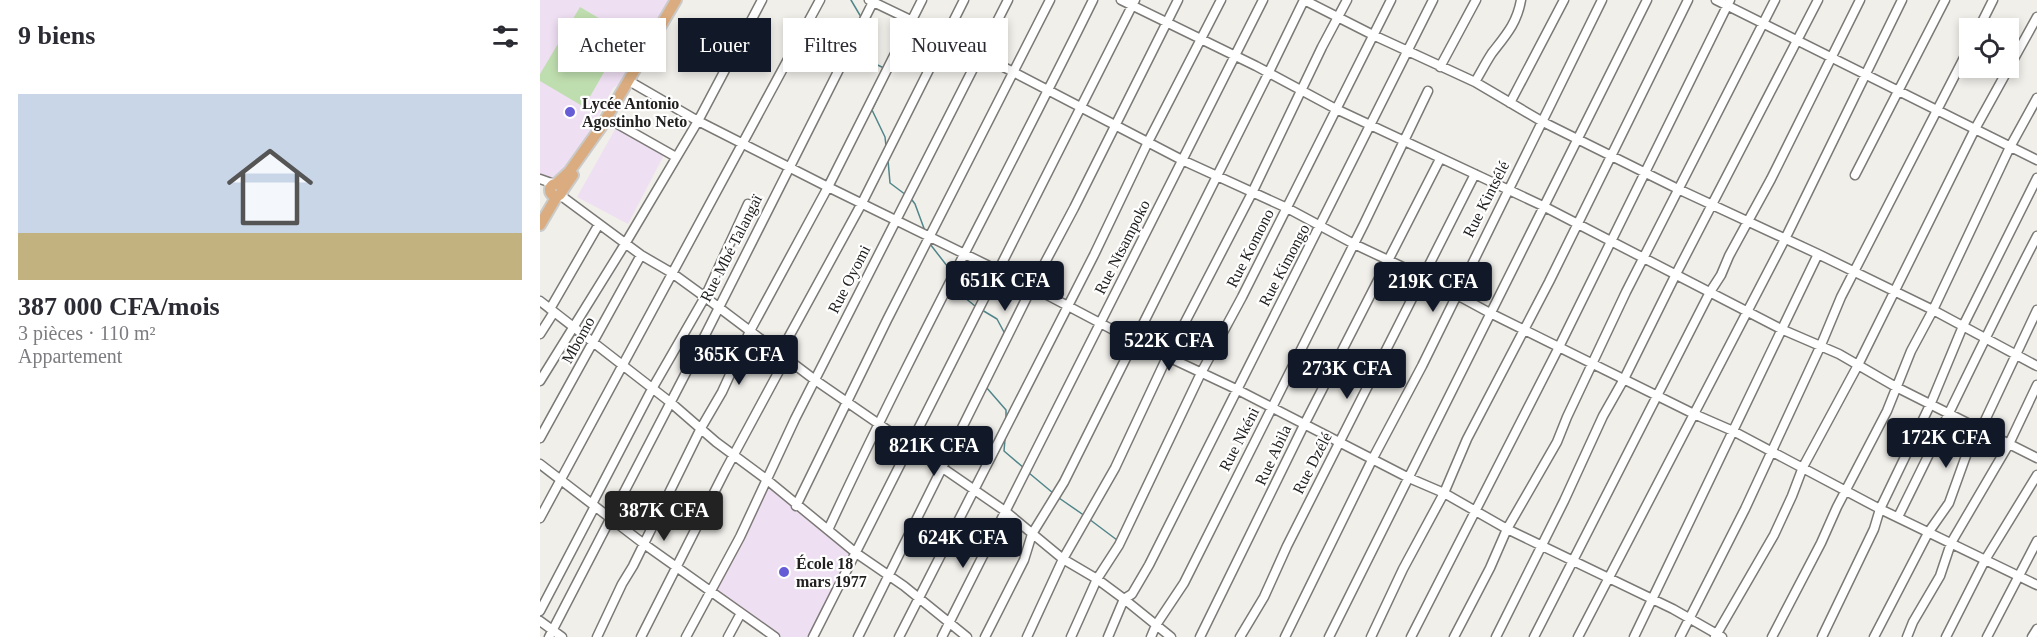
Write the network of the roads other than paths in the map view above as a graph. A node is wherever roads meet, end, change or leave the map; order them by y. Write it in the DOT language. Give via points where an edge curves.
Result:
graph roads {
  1 [pos="676,0"];
  2 [pos="762,0"];
  3 [pos="820,0"];
  4 [pos="922,0"];
  5 [pos="964,0"];
  6 [pos="1008,0"];
  7 [pos="1050,0"];
  8 [pos="1093,0"];
  9 [pos="1121,0"];
  10 [pos="1178,0"];
  11 [pos="1221,0"];
  12 [pos="1263,0"];
  13 [pos="1347,0"];
  14 [pos="1391,0"];
  15 [pos="1433,0"];
  16 [pos="1476,0"];
  17 [pos="1521,0"];
  18 [pos="1564,0"];
  19 [pos="1602,0"];
  20 [pos="1647,0"];
  21 [pos="1688,0"];
  22 [pos="1716,0"];
  23 [pos="1775,0"];
  24 [pos="1818,0"];
  25 [pos="1860,0"];
  26 [pos="1902,0"];
  27 [pos="1945,0"];
  28 [pos="1993,0"];
  29 [pos="872,1"];
  30 [pos="1134,3"];
  31 [pos="1729,3"];
  32 [pos="1338,17"];
  33 [pos="2037,17"];
  34 [pos="908,18"];
  35 [pos="913,18"];
  36 [pos="955,18"];
  37 [pos="999,18"];
  38 [pos="1984,18"];
  39 [pos="1167,23"];
  40 [pos="1763,25"];
  41 [pos="1373,35"];
  42 [pos="1201,39"];
  43 [pos="1796,41"];
  44 [pos="1408,51"];
  45 [pos="1236,56"];
  46 [pos="1831,58"];
  47 [pos="890,64"];
  48 [pos="1440,67"];
  49 [pos="1959,67"];
  50 [pos="1008,70"];
  51 [pos="928,72"];
  52 [pos="971,72"];
  53 [pos="1269,72"];
  54 [pos="1014,73"];
  55 [pos="1865,74"];
  56 [pos="630,81"];
  57 [pos="1475,82"];
  58 [pos="1047,89"];
  59 [pos="1302,90"];
  60 [pos="1428,91"];
  61 [pos="1899,91"];
  62 [pos="2037,98"];
  63 [pos="1510,103"];
  64 [pos="1081,107"];
  65 [pos="1336,109"];
  66 [pos="1936,110"];
  67 [pos="607,118"];
  68 [pos="698,121"];
  69 [pos="1543,122"];
  70 [pos="1115,125"];
  71 [pos="1371,125"];
  72 [pos="1975,129"];
  73 [pos="1577,138"];
  74 [pos="1404,141"];
  75 [pos="1148,142"];
  76 [pos="744,144"];
  77 [pos="2010,147"];
  78 [pos="1611,155"];
  79 [pos="676,157"];
  80 [pos="1440,159"];
  81 [pos="1182,160"];
  82 [pos="2037,160"];
  83 [pos="789,166"];
  84 [pos="1644,171"];
  85 [pos="1474,174"];
  86 [pos="1855,175"];
  87 [pos="1217,177"];
  88 [pos="2037,178"];
  89 [pos="540,180"];
  90 [pos="828,187"];
  91 [pos="1678,189"];
  92 [pos="1508,190"];
  93 [pos="556,191"];
  94 [pos="1252,193"];
  95 [pos="862,202"];
  96 [pos="748,204"];
  97 [pos="1712,205"];
  98 [pos="1543,206"];
  99 [pos="1287,208"];
  100 [pos="540,213"];
  101 [pos="896,220"];
  102 [pos="1748,222"];
  103 [pos="599,224"];
  104 [pos="540,225"];
  105 [pos="1577,225"];
  106 [pos="1321,226"];
  107 [pos="2037,236"];
  108 [pos="930,238"];
  109 [pos="1785,239"];
  110 [pos="1611,242"];
  111 [pos="625,244"];
  112 [pos="1354,244"];
  113 [pos="1818,254"];
  114 [pos="640,255"];
  115 [pos="965,255"];
  116 [pos="1643,258"];
  117 [pos="1388,260"];
  118 [pos="999,270"];
  119 [pos="1854,272"];
  120 [pos="672,273"];
  121 [pos="1676,274"];
  122 [pos="1422,276"];
  123 [pos="1032,287"];
  124 [pos="1894,291"];
  125 [pos="1710,292"];
  126 [pos="1457,294"];
  127 [pos="705,297"];
  128 [pos="540,301"];
  129 [pos="718,306"];
  130 [pos="1068,306"];
  131 [pos="1933,310"];
  132 [pos="2037,310"];
  133 [pos="552,311"];
  134 [pos="1747,311"];
  135 [pos="1490,313"];
  136 [pos="1100,323"];
  137 [pos="1963,326"];
  138 [pos="573,327"];
  139 [pos="1781,329"];
  140 [pos="1523,330"];
  141 [pos="750,331"];
  142 [pos="540,334"];
  143 [pos="1985,339"];
  144 [pos="1134,341"];
  145 [pos="594,342"];
  146 [pos="1821,345"];
  147 [pos="1559,346"];
  148 [pos="783,356"];
  149 [pos="2015,356"];
  150 [pos="1167,357"];
  151 [pos="1592,363"];
  152 [pos="1858,365"];
  153 [pos="623,366"];
  154 [pos="2037,366"];
  155 [pos="1201,373"];
  156 [pos="1624,379"];
  157 [pos="815,380"];
  158 [pos="540,381"];
  159 [pos="2037,385"];
  160 [pos="1896,387"];
  161 [pos="652,389"];
  162 [pos="1236,389"];
  163 [pos="1657,395"];
  164 [pos="847,401"];
  165 [pos="670,402"];
  166 [pos="1930,403"];
  167 [pos="1272,408"];
  168 [pos="1694,414"];
  169 [pos="1949,414"];
  170 [pos="878,423"];
  171 [pos="1304,425"];
  172 [pos="702,428"];
  173 [pos="1981,429"];
  174 [pos="1733,431"];
  175 [pos="540,438"];
  176 [pos="1340,443"];
  177 [pos="2009,444"];
  178 [pos="911,447"];
  179 [pos="1772,452"];
  180 [pos="734,455"];
  181 [pos="2037,458"];
  182 [pos="1372,460"];
  183 [pos="540,464"];
  184 [pos="942,467"];
  185 [pos="1803,467"];
  186 [pos="2037,475"];
  187 [pos="1409,478"];
  188 [pos="766,479"];
  189 [pos="562,480"];
  190 [pos="1845,489"];
  191 [pos="975,490"];
  192 [pos="1444,493"];
  193 [pos="593,505"];
  194 [pos="796,506"];
  195 [pos="1880,508"];
  196 [pos="1005,511"];
  197 [pos="1474,512"];
  198 [pos="1898,516"];
  199 [pos="611,517"];
  200 [pos="540,518"];
  201 [pos="1507,529"];
  202 [pos="828,530"];
  203 [pos="1928,533"];
  204 [pos="1032,534"];
  205 [pos="2037,541"];
  206 [pos="1951,543"];
  207 [pos="644,544"];
  208 [pos="1542,546"];
  209 [pos="856,553"];
  210 [pos="1064,559"];
  211 [pos="1985,560"];
  212 [pos="1573,561"];
  213 [pos="676,566"];
  214 [pos="888,575"];
  215 [pos="2018,576"];
  216 [pos="1609,578"];
  217 [pos="1097,579"];
  218 [pos="2037,585"];
  219 [pos="712,591"];
  220 [pos="918,598"];
  221 [pos="1652,598"];
  222 [pos="1124,599"];
  223 [pos="540,611"];
  224 [pos="741,613"];
  225 [pos="1689,618"];
  226 [pos="540,621"];
  227 [pos="949,623"];
  228 [pos="1156,625"];
  229 [pos="2037,629"];
  230 [pos="551,633"];
  231 [pos="1718,636"];
  232 [pos="562,637"];
  233 [pos="597,637"];
  234 [pos="641,637"];
  235 [pos="686,637"];
  236 [pos="728,637"];
  237 [pos="775,637"];
  238 [pos="813,637"];
  239 [pos="858,637"];
  240 [pos="899,637"];
  241 [pos="942,637"];
  242 [pos="967,637"];
  243 [pos="985,637"];
  244 [pos="1027,637"];
  245 [pos="1071,637"];
  246 [pos="1108,637"];
  247 [pos="1151,637"];
  248 [pos="1171,637"];
  249 [pos="1200,637"];
  250 [pos="1240,637"];
  251 [pos="1285,637"];
  252 [pos="1329,637"];
  253 [pos="1371,637"];
  254 [pos="1411,637"];
  255 [pos="1454,637"];
  256 [pos="1496,637"];
  257 [pos="1534,637"];
  258 [pos="1578,637"];
  259 [pos="1634,637"];
  260 [pos="1680,637"];
  261 [pos="1772,637"];
  262 [pos="1822,637"];
  263 [pos="1874,637"];
  264 [pos="1907,637"];
  265 [pos="1946,637"];
  266 [pos="1987,637"];
  267 [pos="2032,637"];
  1 -- 56 [label="main road"];
  2 -- 68 [label="street"];
  3 -- 76 [label="street"];
  4 -- 35 [label="street"];
  5 -- 36 [label="street"];
  6 -- 37 [label="street, Rue Oyomi"];
  7 -- 54 [label="street"];
  8 -- 58 [label="street"];
  9 -- 30 [label="street"];
  10 -- 39 [label="street"];
  11 -- 42 [label="street"];
  12 -- 45 [label="street, Rue Ntsampoko"];
  13 -- 32 [label="street"];
  14 -- 41 [label="street, Rue Komono"];
  15 -- 44 [label="street, Rue Kimongo"];
  16 -- 48 [label="street"];
  17 -- 57 [label="street" via="1519,15"];
  18 -- 63 [label="street"];
  19 -- 69 [label="street, Rue Kintsélé"];
  20 -- 73 [label="street"];
  21 -- 78 [label="street"];
  22 -- 31 [label="street"];
  23 -- 40 [label="street"];
  24 -- 43 [label="street"];
  25 -- 46 [label="street"];
  26 -- 55 [label="street"];
  27 -- 61 [label="street"];
  28 -- 38 [label="street"];
  29 -- 34 [label="street"];
  29 -- 83 [label="street, Rue Mbé Talangaï"];
  30 -- 39 [label="street"];
  30 -- 64 [label="street"];
  31 -- 40 [label="street"];
  31 -- 84 [label="street"];
  32 -- 41 [label="street"];
  32 -- 53 [label="street" via="1304,0"];
  32 -- 59 [label="street"];
  33 -- 72 [label="street"];
  39 -- 42 [label="street"];
  39 -- 70 [label="street"];
  40 -- 43 [label="street"];
  40 -- 91 [label="street"];
  41 -- 44 [label="street"];
  41 -- 65 [label="street, Rue Komono"];
  42 -- 45 [label="street"];
  42 -- 75 [label="street"];
  43 -- 46 [label="street"];
  43 -- 97 [label="street"];
  44 -- 48 [label="street"];
  44 -- 71 [label="street, Rue Kimongo"];
  45 -- 53 [label="street"];
  45 -- 81 [label="street, Rue Ntsampoko"];
  46 -- 55 [label="street"];
  46 -- 102 [label="street"];
  47 -- 90 [label="street"];
  48 -- 57 [label="street"];
  49 -- 66 [label="street"];
  50 -- 54 [label="street"];
  51 -- 95 [label="street"];
  52 -- 101 [label="street, Rue Oyomi"];
  53 -- 59 [label="street"];
  53 -- 87 [label="street"];
  54 -- 58 [label="street"];
  54 -- 108 [label="street"];
  55 -- 61 [label="street"];
  55 -- 109 [label="street"];
  56 -- 67 [label="main road"];
  56 -- 68 [label="street"];
  57 -- 63 [label="street"];
  58 -- 64 [label="street"];
  58 -- 115 [label="street"];
  59 -- 65 [label="street"];
  59 -- 94 [label="street"];
  60 -- 74 [label="street, Rue Nkéni"];
  61 -- 66 [label="street"];
  61 -- 86 [label="street"];
  62 -- 77 [label="street"];
  63 -- 69 [label="street"];
  64 -- 70 [label="street"];
  64 -- 118 [label="street"];
  65 -- 71 [label="street"];
  65 -- 99 [label="street, Rue Komono"];
  66 -- 72 [label="street"];
  66 -- 119 [label="street"];
  67 -- 79 [label="street"];
  67 -- 93 [label="main road"];
  68 -- 76 [label="street"];
  68 -- 79 [label="street"];
  69 -- 73 [label="street"];
  69 -- 92 [label="street, Rue Kintsélé"];
  70 -- 75 [label="street"];
  70 -- 123 [label="street"];
  71 -- 74 [label="street"];
  71 -- 106 [label="street, Rue Kimongo"];
  72 -- 77 [label="street"];
  72 -- 124 [label="street"];
  73 -- 78 [label="street"];
  73 -- 98 [label="street"];
  74 -- 80 [label="street"];
  74 -- 112 [label="street, Rue Nkéni"];
  75 -- 81 [label="street"];
  75 -- 130 [label="street"];
  76 -- 83 [label="street"];
  76 -- 120 [label="street"];
  77 -- 82 [label="street"];
  77 -- 131 [label="street"];
  78 -- 84 [label="street"];
  78 -- 105 [label="street"];
  79 -- 111 [label="street"];
  80 -- 85 [label="street"];
  80 -- 117 [label="street, Rue Abila"];
  81 -- 87 [label="street"];
  81 -- 136 [label="street, Rue Ntsampoko"];
  83 -- 90 [label="street"];
  83 -- 129 [label="street, Rue Mbé Talangaï"];
  84 -- 91 [label="street"];
  84 -- 110 [label="street"];
  85 -- 92 [label="street"];
  85 -- 122 [label="street, Rue Dzélé"];
  87 -- 94 [label="street"];
  87 -- 144 [label="street"];
  88 -- 137 [label="street"];
  89 -- 93 [label="street"];
  90 -- 95 [label="street"];
  90 -- 141 [label="street"];
  91 -- 97 [label="street"];
  91 -- 116 [label="street"];
  92 -- 98 [label="street"];
  92 -- 126 [label="street, Rue Kintsélé"];
  93 -- 100 [label="main road"];
  93 -- 103 [label="street"];
  93 -- 104 [label="main road"];
  94 -- 99 [label="street"];
  94 -- 150 [label="street"];
  95 -- 101 [label="street"];
  95 -- 148 [label="street"];
  96 -- 127 [label="street"];
  97 -- 102 [label="street"];
  97 -- 121 [label="street"];
  98 -- 105 [label="street"];
  98 -- 135 [label="street"];
  99 -- 106 [label="street"];
  99 -- 155 [label="street, Rue Komono"];
  101 -- 108 [label="street"];
  101 -- 157 [label="street, Rue Oyomi"];
  102 -- 109 [label="street"];
  102 -- 125 [label="street"];
  103 -- 111 [label="street"];
  103 -- 133 [label="street"];
  105 -- 110 [label="street"];
  105 -- 140 [label="street"];
  106 -- 112 [label="street"];
  106 -- 162 [label="street, Rue Kimongo"];
  107 -- 143 [label="street"];
  108 -- 115 [label="street"];
  108 -- 164 [label="street"];
  109 -- 113 [label="street"];
  109 -- 134 [label="street"];
  110 -- 116 [label="street"];
  110 -- 147 [label="street"];
  111 -- 114 [label="street"];
  111 -- 138 [label="street"];
  112 -- 117 [label="street"];
  112 -- 167 [label="street, Rue Nkéni"];
  113 -- 119 [label="street"];
  113 -- 139 [label="street"];
  114 -- 120 [label="street"];
  114 -- 145 [label="street, Mbomo"];
  115 -- 118 [label="street"];
  115 -- 170 [label="street"];
  116 -- 121 [label="street"];
  116 -- 151 [label="street"];
  117 -- 122 [label="street"];
  117 -- 171 [label="street, Rue Abila"];
  118 -- 123 [label="street"];
  118 -- 178 [label="street"];
  119 -- 124 [label="street"];
  119 -- 146 [label="street"];
  120 -- 127 [label="street"];
  120 -- 153 [label="street"];
  121 -- 125 [label="street"];
  121 -- 156 [label="street"];
  122 -- 126 [label="street"];
  122 -- 176 [label="street, Rue Dzélé"];
  123 -- 130 [label="street"];
  123 -- 184 [label="street"];
  124 -- 131 [label="street"];
  124 -- 152 [label="street"];
  125 -- 134 [label="street"];
  125 -- 163 [label="street"];
  126 -- 135 [label="street"];
  126 -- 182 [label="street, Rue Kintsélé"];
  127 -- 129 [label="street"];
  127 -- 161 [label="street"];
  128 -- 133 [label="street"];
  129 -- 141 [label="street"];
  129 -- 165 [label="street, Rue Mbé Talangaï"];
  130 -- 136 [label="street"];
  130 -- 191 [label="street"];
  131 -- 137 [label="street"];
  131 -- 160 [label="street"];
  132 -- 149 [label="street"];
  133 -- 138 [label="street"];
  133 -- 142 [label="street"];
  134 -- 139 [label="street"];
  134 -- 168 [label="street"];
  135 -- 140 [label="street"];
  135 -- 187 [label="street"];
  136 -- 144 [label="street"];
  136 -- 196 [label="street, Rue Ntsampoko"];
  137 -- 143 [label="street"];
  137 -- 166 [label="street"];
  138 -- 145 [label="street"];
  138 -- 158 [label="street"];
  139 -- 146 [label="street"];
  139 -- 174 [label="street"];
  140 -- 147 [label="street"];
  140 -- 192 [label="street"];
  141 -- 148 [label="street"];
  141 -- 172 [label="street"];
  143 -- 149 [label="street"];
  143 -- 169 [label="street"];
  144 -- 150 [label="street"];
  144 -- 204 [label="street" via="1064,482"];
  145 -- 153 [label="street"];
  145 -- 175 [label="street, Mbomo"];
  146 -- 152 [label="street"];
  146 -- 179 [label="street"];
  147 -- 151 [label="street"];
  147 -- 197 [label="street"];
  148 -- 157 [label="street"];
  148 -- 180 [label="street"];
  149 -- 154 [label="street"];
  149 -- 173 [label="street"];
  150 -- 155 [label="street"];
  150 -- 210 [label="street" via="1114,468"];
  151 -- 156 [label="street"];
  151 -- 201 [label="street" via="1557,442"];
  152 -- 160 [label="street"];
  152 -- 185 [label="street"];
  153 -- 161 [label="street"];
  153 -- 189 [label="street"];
  155 -- 162 [label="street"];
  155 -- 217 [label="street, Rue Komono" via="1119,545"];
  156 -- 163 [label="street"];
  156 -- 208 [label="street"];
  157 -- 164 [label="street"];
  157 -- 188 [label="street, Rue Oyomi"];
  159 -- 177 [label="street"];
  160 -- 166 [label="street"];
  160 -- 190 [label="street"];
  161 -- 165 [label="street"];
  161 -- 193 [label="street"];
  162 -- 167 [label="street"];
  162 -- 222 [label="street, Rue Kimongo" via="1149,565 1132,594"];
  163 -- 168 [label="street"];
  163 -- 212 [label="street"];
  164 -- 170 [label="street"];
  164 -- 194 [label="street"];
  165 -- 172 [label="street"];
  165 -- 199 [label="street, Rue Mbé Talangaï"];
  166 -- 169 [label="street"];
  166 -- 195 [label="street"];
  167 -- 171 [label="street"];
  167 -- 228 [label="street, Rue Nkéni" via="1184,583"];
  168 -- 174 [label="street"];
  168 -- 216 [label="street"];
  169 -- 173 [label="street"];
  169 -- 198 [label="street"];
  170 -- 178 [label="street"];
  170 -- 202 [label="street"];
  171 -- 176 [label="street"];
  171 -- 249 [label="street, Rue Abila"];
  172 -- 180 [label="street"];
  172 -- 207 [label="street"];
  173 -- 177 [label="street"];
  173 -- 203 [label="street" via="1967,453 1949,503"];
  174 -- 179 [label="street"];
  174 -- 221 [label="street"];
  176 -- 182 [label="street"];
  176 -- 250 [label="street, Rue Dzélé" via="1264,597"];
  177 -- 181 [label="street"];
  177 -- 206 [label="street"];
  178 -- 184 [label="street"];
  178 -- 209 [label="street"];
  179 -- 185 [label="street"];
  179 -- 225 [label="street"];
  180 -- 188 [label="street"];
  180 -- 213 [label="street"];
  182 -- 187 [label="street"];
  182 -- 251 [label="street, Rue Kintsélé"];
  183 -- 189 [label="street"];
  184 -- 191 [label="street"];
  184 -- 214 [label="street"];
  185 -- 190 [label="street"];
  185 -- 231 [label="street" via="1774,535"];
  186 -- 211 [label="street"];
  187 -- 192 [label="street"];
  187 -- 252 [label="street"];
  188 -- 194 [label="street"];
  188 -- 219 [label="street, Rue Oyomi"];
  189 -- 193 [label="street"];
  189 -- 200 [label="street"];
  190 -- 195 [label="street"];
  190 -- 261 [label="street"];
  191 -- 196 [label="street"];
  191 -- 220 [label="street"];
  192 -- 197 [label="street"];
  192 -- 253 [label="street"];
  193 -- 199 [label="street"];
  193 -- 223 [label="street"];
  194 -- 202 [label="street"];
  195 -- 198 [label="street"];
  195 -- 262 [label="street" via="1874,529"];
  196 -- 204 [label="street"];
  196 -- 227 [label="street, Rue Ntsampoko"];
  197 -- 201 [label="street"];
  197 -- 254 [label="street"];
  198 -- 203 [label="street"];
  199 -- 207 [label="street"];
  199 -- 230 [label="street, Rue Mbé Talangaï"];
  201 -- 208 [label="street"];
  201 -- 255 [label="street"];
  202 -- 209 [label="street"];
  203 -- 206 [label="street"];
  203 -- 263 [label="street"];
  204 -- 210 [label="street"];
  204 -- 243 [label="street" via="1024,560"];
  205 -- 215 [label="street"];
  206 -- 211 [label="street"];
  206 -- 264 [label="street" via="1940,576"];
  207 -- 213 [label="street"];
  207 -- 233 [label="street"];
  208 -- 212 [label="street"];
  208 -- 256 [label="street"];
  209 -- 214 [label="street"];
  209 -- 238 [label="street"];
  210 -- 217 [label="street"];
  210 -- 244 [label="street"];
  211 -- 215 [label="street"];
  211 -- 265 [label="street"];
  212 -- 216 [label="street"];
  212 -- 257 [label="street"];
  213 -- 219 [label="street"];
  213 -- 234 [label="street"];
  214 -- 220 [label="street"];
  214 -- 239 [label="street"];
  215 -- 218 [label="street"];
  215 -- 266 [label="street"];
  216 -- 221 [label="street"];
  216 -- 258 [label="street"];
  217 -- 222 [label="street"];
  217 -- 245 [label="street, Rue Komono"];
  219 -- 224 [label="street"];
  219 -- 235 [label="street, Rue Oyomi"];
  220 -- 227 [label="street"];
  220 -- 240 [label="street"];
  221 -- 225 [label="street"];
  221 -- 259 [label="street"];
  222 -- 228 [label="street"];
  222 -- 246 [label="street, Rue Kimongo"];
  224 -- 236 [label="street"];
  224 -- 237 [label="street"];
  225 -- 231 [label="street"];
  225 -- 260 [label="street"];
  226 -- 230 [label="street"];
  227 -- 241 [label="street, Rue Ntsampoko"];
  227 -- 242 [label="street"];
  228 -- 247 [label="street, Rue Nkéni"];
  228 -- 248 [label="street"];
  229 -- 267 [label="street"];
  230 -- 232 [label="street"];
}
